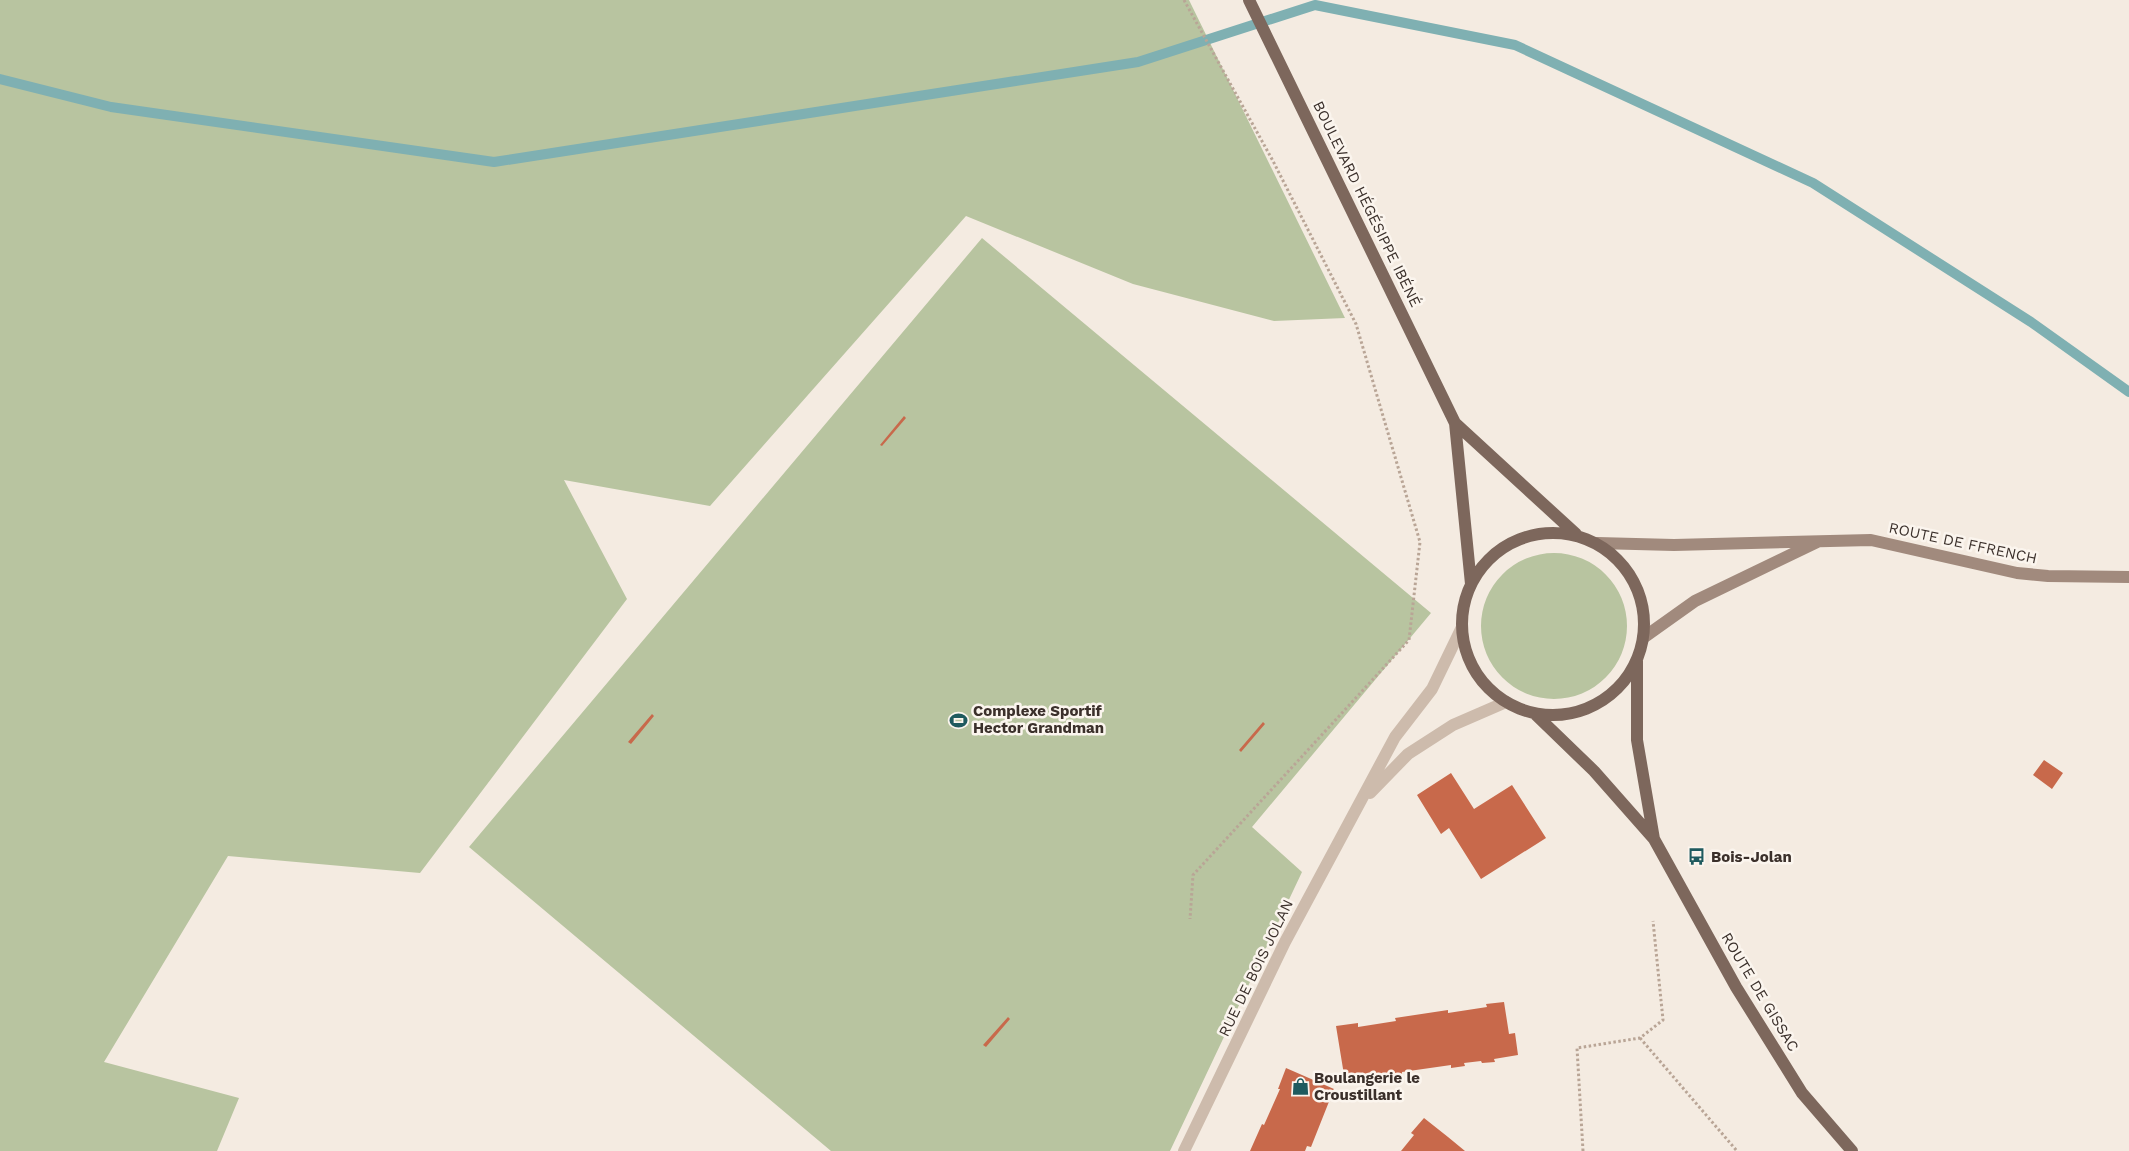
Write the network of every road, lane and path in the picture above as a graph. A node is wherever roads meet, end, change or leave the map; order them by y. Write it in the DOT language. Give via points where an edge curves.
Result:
graph roads {
  1 [pos="1184,0"];
  2 [pos="1248,0"];
  3 [pos="1455,423"];
  4 [pos="1576,534"];
  5 [pos="1821,540"];
  6 [pos="1597,543"];
  7 [pos="2129,576"];
  8 [pos="1471,584"];
  9 [pos="1462,627"];
  10 [pos="1643,638"];
  11 [pos="1636,661"];
  12 [pos="1506,702"];
  13 [pos="1534,714"];
  14 [pos="1361,802"];
  15 [pos="1654,840"];
  16 [pos="1190,919"];
  17 [pos="1653,921"];
  18 [pos="1640,1038"];
  19 [pos="1184,1151"];
  20 [pos="1584,1151"];
  21 [pos="1737,1151"];
  22 [pos="1852,1151"];
  1 -- 16 [label="path" via="1356,324 1420,542 1409,640 1193,875"];
  2 -- 3 [label="main road, BOULEVARD HÉGÉSIPPE IBÉNÉ"];
  3 -- 4 [label="main road, BOULEVARD HÉGÉSIPPE IBÉNÉ"];
  3 -- 8 [label="main road, BOULEVARD HÉGÉSIPPE IBÉNÉ"];
  4 -- 6 [label="main road"];
  4 -- 8 [label="main road" via="1527,535 1503,547 1483,565"];
  5 -- 6 [label="main road, ROUTE DE FFRENCH" via="1674,545"];
  5 -- 7 [label="main road, ROUTE DE FFRENCH" via="1871,540 2017,573"];
  5 -- 10 [label="main road, ROUTE DE FFRENCH" via="1695,600"];
  6 -- 10 [label="main road" via="1619,559 1636,583 1644,610"];
  8 -- 9 [label="main road" via="1463,605"];
  9 -- 12 [label="main road" via="1466,652 1477,674 1493,693"];
  9 -- 14 [label="street, RUE DE BOIS JOLAN" via="1432,689 1395,737"];
  10 -- 11 [label="main road"];
  11 -- 13 [label="main road" via="1626,679 1595,705 1555,715"];
  11 -- 15 [label="main road, ROUTE DE GISSAC" via="1637,740"];
  12 -- 13 [label="main road"];
  12 -- 14 [label="street, RUE DE BOIS JOLAN" via="1453,724 1408,754"];
  13 -- 15 [label="main road, ROUTE DE GISSAC" via="1594,771"];
  14 -- 19 [label="street, RUE DE BOIS JOLAN" via="1285,942"];
  15 -- 22 [label="main road, ROUTE DE GISSAC" via="1736,987 1802,1092"];
  17 -- 18 [label="path" via="1663,1020"];
  18 -- 20 [label="path" via="1577,1048"];
  18 -- 21 [label="path"];
}
